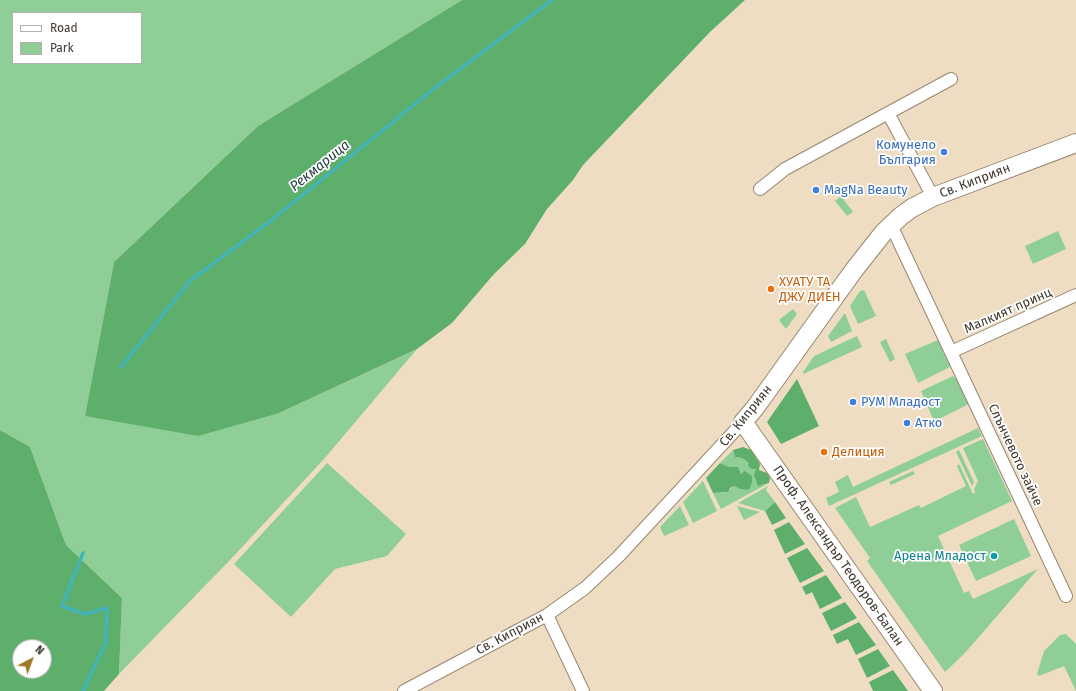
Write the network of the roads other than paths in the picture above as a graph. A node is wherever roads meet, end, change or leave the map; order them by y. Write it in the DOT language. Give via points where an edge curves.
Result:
graph roads {
  1 [pos="950,79"];
  2 [pos="888,113"];
  3 [pos="1076,143"];
  4 [pos="760,189"];
  5 [pos="933,197"];
  6 [pos="891,225"];
  7 [pos="1076,295"];
  8 [pos="951,352"];
  9 [pos="743,422"];
  10 [pos="1066,596"];
  11 [pos="547,615"];
  12 [pos="404,691"];
  13 [pos="583,691"];
  14 [pos="933,691"];
  1 -- 2 [label="street"];
  2 -- 4 [label="street" via="785,169"];
  2 -- 5 [label="street"];
  3 -- 5 [label="street, Св. Киприян"];
  5 -- 6 [label="street, Св. Киприян" via="912,208"];
  6 -- 8 [label="street, Слънчевото зайче"];
  6 -- 9 [label="street, Св. Киприян" via="854,270"];
  7 -- 8 [label="street, Малкият принц"];
  8 -- 10 [label="street, Слънчевото зайче"];
  9 -- 11 [label="street, Св. Киприян" via="618,557 585,588"];
  9 -- 14 [label="street, Проф. Александър Теодоров-Балан"];
  11 -- 12 [label="street, Св. Киприян"];
  11 -- 13 [label="street"];
}
